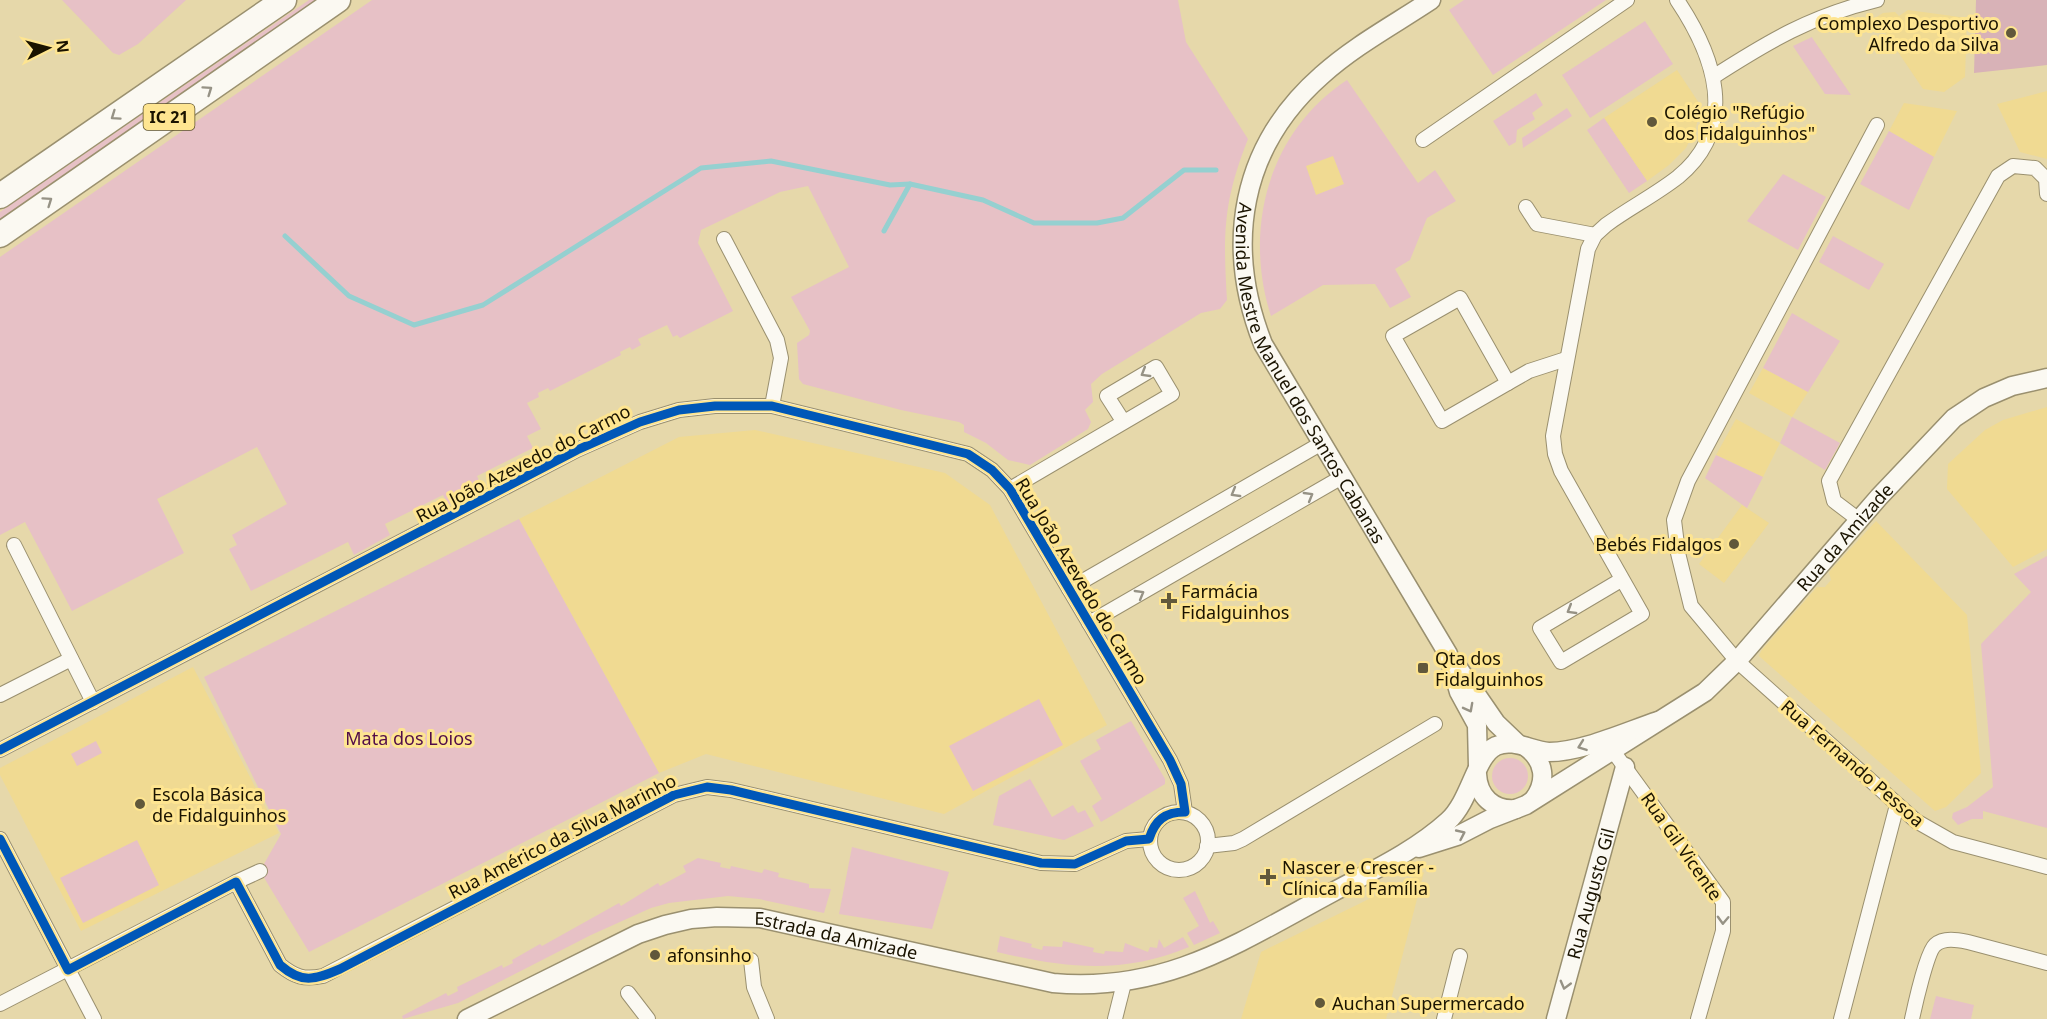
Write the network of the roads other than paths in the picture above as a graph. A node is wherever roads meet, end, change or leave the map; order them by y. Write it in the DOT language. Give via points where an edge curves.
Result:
graph roads {
  1 [pos="284,0"];
  2 [pos="338,0"];
  3 [pos="1431,0"];
  4 [pos="1627,0"];
  5 [pos="1677,0"];
  6 [pos="1877,0"];
  7 [pos="1411,5"];
  8 [pos="1713,77"];
  9 [pos="1877,125"];
  10 [pos="1424,140"];
  11 [pos="2047,194"];
  12 [pos="0,196"];
  13 [pos="1526,207"];
  14 [pos="0,235"];
  15 [pos="1595,235"];
  16 [pos="724,239"];
  17 [pos="1566,359"];
  18 [pos="2047,378"];
  19 [pos="1508,382"];
  20 [pos="772,406"];
  21 [pos="1124,422"];
  22 [pos="1322,443"];
  23 [pos="1342,477"];
  24 [pos="1010,489"];
  25 [pos="1859,520"];
  26 [pos="14,545"];
  27 [pos="1621,580"];
  28 [pos="1069,589"];
  29 [pos="1089,623"];
  30 [pos="1448,654"];
  31 [pos="71,659"];
  32 [pos="1737,661"];
  33 [pos="0,694"];
  34 [pos="93,702"];
  35 [pos="1658,721"];
  36 [pos="1435,724"];
  37 [pos="1522,746"];
  38 [pos="0,750"];
  39 [pos="1613,751"];
  40 [pos="1625,767"];
  41 [pos="1477,770"];
  42 [pos="1526,804"];
  43 [pos="1897,805"];
  44 [pos="1185,812"];
  45 [pos="0,838"];
  46 [pos="1149,839"];
  47 [pos="1208,846"];
  48 [pos="1406,852"];
  49 [pos="2047,867"];
  50 [pos="260,871"];
  51 [pos="236,882"];
  52 [pos="1219,953"];
  53 [pos="1460,956"];
  54 [pos="751,960"];
  55 [pos="2047,963"];
  56 [pos="68,970"];
  57 [pos="1124,984"];
  58 [pos="628,993"];
  59 [pos="0,1004"];
  60 [pos="94,1019"];
  61 [pos="467,1019"];
  62 [pos="648,1019"];
  63 [pos="767,1019"];
  64 [pos="1115,1019"];
  65 [pos="1444,1019"];
  66 [pos="1556,1019"];
  67 [pos="1698,1019"];
  68 [pos="1841,1019"];
  69 [pos="1912,1019"];
  1 -- 12 [label="highway, IC 21, one-way"];
  14 -- 2 [label="highway, IC 21, one-way"];
  3 -- 7 [label="street, Avenida Mestre Manuel dos Santos Cabanas"];
  4 -- 10 [label="street"];
  5 -- 8 [label="street" via="1698,31"];
  6 -- 8 [label="street" via="1815,18 1767,42"];
  7 -- 22 [label="street, Avenida Mestre Manuel dos Santos Cabanas" via="1323,73 1300,96 1262,152 1244,211 1242,267 1257,328"];
  8 -- 15 [label="street" via="1711,130 1692,163"];
  9 -- 32 [label="street, Rua Fernando Pessoa" via="1688,481 1674,520 1691,606"];
  11 -- 25 [label="street" via="2046,179 2035,168 2013,166 1998,176 1829,481 1834,501"];
  13 -- 15 [label="street" via="1537,224"];
  15 -- 17 [label="street" via="1588,249"];
  16 -- 20 [label="street" via="777,340 782,358"];
  17 -- 19 [label="street"];
  17 -- 27 [label="street" via="1553,436 1554,454"];
  18 -- 25 [label="street, Rua da Amizade" via="1993,394 1954,418"];
  19 -- 19 [label="street" via="1460,298 1393,336 1442,421"];
  20 -- 24 [label="street, Rua João Azevedo do Carmo" via="968,454 992,470"];
  20 -- 34 [label="street, Rua João Azevedo do Carmo" via="679,410 640,422 577,450"];
  21 -- 21 [label="street, one-way" via="1172,394 1156,367 1107,396"];
  21 -- 24 [label="street"];
  22 -- 23 [label="street, Avenida Mestre Manuel dos Santos Cabanas"];
  22 -- 28 [label="street, one-way"];
  29 -- 23 [label="street, one-way"];
  23 -- 30 [label="street, Avenida Mestre Manuel dos Santos Cabanas"];
  24 -- 28 [label="street, Rua João Azevedo do Carmo"];
  25 -- 32 [label="street, Rua da Amizade"];
  26 -- 31 [label="street"];
  27 -- 27 [label="street, one-way" via="1540,628 1561,662 1642,614"];
  28 -- 29 [label="street, Rua João Azevedo do Carmo"];
  29 -- 44 [label="street, Rua João Azevedo do Carmo" via="1176,770"];
  30 -- 37 [label="street" via="1496,723"];
  30 -- 41 [label="street, Avenida Mestre Manuel dos Santos Cabanas, one-way" via="1459,692 1477,725"];
  31 -- 33 [label="street"];
  31 -- 34 [label="street"];
  32 -- 35 [label="street, Rua da Amizade" via="1705,692"];
  32 -- 43 [label="street, Rua Fernando Pessoa"];
  34 -- 38 [label="street, Rua João Azevedo do Carmo"];
  35 -- 37 [label="street, Rua da Amizade, one-way" via="1571,750 1547,752"];
  35 -- 39 [label="street, Rua da Amizade"];
  36 -- 47 [label="street" via="1243,839"];
  37 -- 41 [label="street, Rua da Amizade" via="1495,747"];
  37 -- 42 [label="street" via="1538,758 1543,773 1539,792"];
  39 -- 40 [label="street, Rua Gil Vicente"];
  39 -- 42 [label="street, Rua da Amizade"];
  40 -- 66 [label="street, Rua Augusto Gil, one-way"];
  40 -- 67 [label="street, Rua Gil Vicente, one-way" via="1724,902 1723,931"];
  41 -- 42 [label="street" via="1479,790 1491,804 1509,810"];
  41 -- 48 [label="street, Rua da Amizade" via="1462,806"];
  48 -- 42 [label="street, Rua da Amizade, one-way" via="1457,837"];
  43 -- 49 [label="street, Rua Fernando Pessoa" via="1924,827 1953,842"];
  43 -- 68 [label="street"];
  44 -- 46 [label="street" via="1161,817"];
  44 -- 47 [label="street" via="1203,825"];
  45 -- 56 [label="street"];
  46 -- 47 [label="street" via="1158,862 1169,869 1193,866 1203,858"];
  46 -- 51 [label="street, Rua Américo da Silva Marinho" via="1126,841 1075,864 1051,864 730,790 691,789 340,969 306,979 291,975 280,964"];
  48 -- 52 [label="street, Rua da Amizade"];
  50 -- 51 [label="street"];
  51 -- 56 [label="street"];
  52 -- 57 [label="street, Estrada da Amizade" via="1162,975"];
  53 -- 65 [label="street"];
  54 -- 63 [label="street" via="754,987"];
  55 -- 69 [label="street" via="1968,942 1941,942 1931,951"];
  56 -- 59 [label="street"];
  56 -- 60 [label="street"];
  57 -- 61 [label="street, Estrada da Amizade" via="1085,986 1024,979 775,921 717,917 665,924 638,934"];
  57 -- 64 [label="street"];
  58 -- 62 [label="street"];
}
